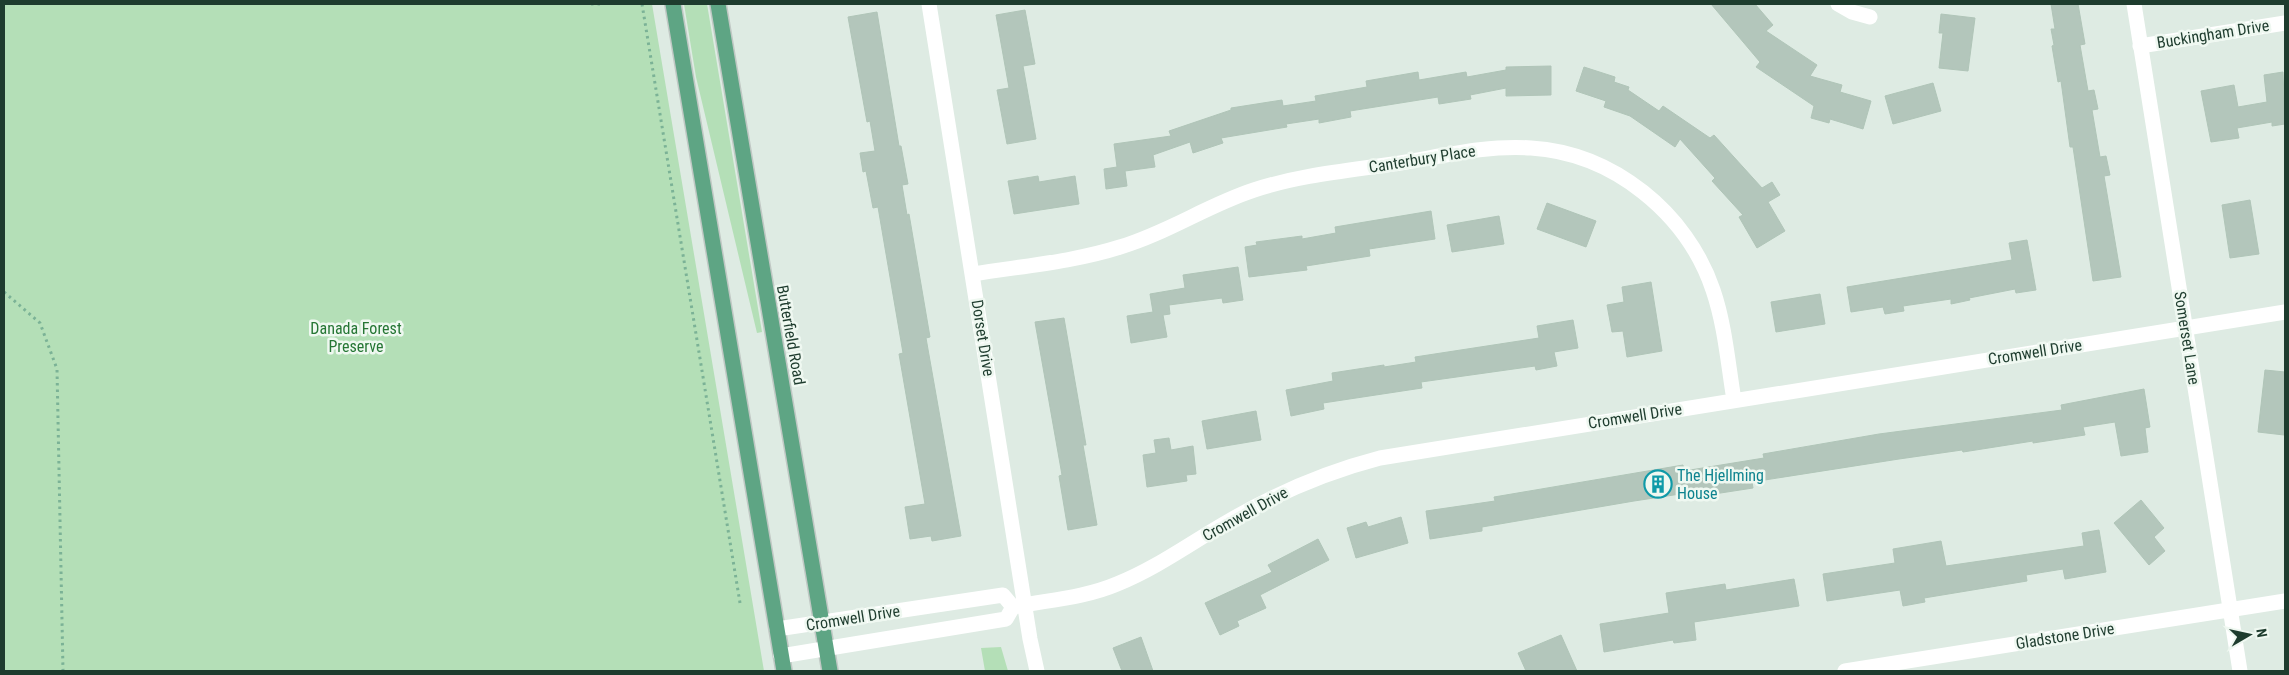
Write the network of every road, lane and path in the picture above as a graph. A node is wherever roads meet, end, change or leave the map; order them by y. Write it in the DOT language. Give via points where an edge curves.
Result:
graph roads {
  1 [pos="591,4"];
  2 [pos="601,4"];
  3 [pos="642,4"];
  4 [pos="673,4"];
  5 [pos="718,4"];
  6 [pos="929,4"];
  7 [pos="1838,4"];
  8 [pos="2134,4"];
  9 [pos="1870,17"];
  10 [pos="2285,22"];
  11 [pos="2140,46"];
  12 [pos="973,274"];
  13 [pos="4,292"];
  14 [pos="2285,312"];
  15 [pos="2185,328"];
  16 [pos="1734,400"];
  17 [pos="2285,601"];
  18 [pos="740,603"];
  19 [pos="1019,606"];
  20 [pos="2230,610"];
  21 [pos="822,622"];
  22 [pos="777,629"];
  23 [pos="826,650"];
  24 [pos="783,664"];
  25 [pos="62,671"];
  26 [pos="830,671"];
  27 [pos="1037,671"];
  28 [pos="1845,671"];
  29 [pos="2240,671"];
  1 -- 2 [label="path"];
  3 -- 18 [label="path"];
  4 -- 22 [label="main road"];
  5 -- 21 [label="main road, Butterfield Road"];
  6 -- 12 [label="street, Dorset Drive"];
  7 -- 9 [label="street"];
  8 -- 11 [label="street, Somerset Lane"];
  10 -- 11 [label="street, Buckingham Drive"];
  11 -- 15 [label="street, Somerset Lane"];
  12 -- 16 [label="street, Canterbury Place" via="1085,256 1120,247 1235,197 1276,184 1481,149 1534,148 1586,160 1640,188 1685,236 1705,270 1717,304"];
  12 -- 19 [label="street, Dorset Drive"];
  13 -- 25 [label="path" via="40,323 57,369"];
  14 -- 15 [label="street, Cromwell Drive"];
  15 -- 16 [label="street, Cromwell Drive"];
  15 -- 20 [label="street, Somerset Lane"];
  16 -- 19 [label="street, Cromwell Drive" via="1412,451 1352,465 1267,499 1124,581 1078,596"];
  17 -- 20 [label="street, Gladstone Drive"];
  19 -- 21 [label="street, Cromwell Drive" via="1003,595"];
  19 -- 23 [label="street, Cromwell Drive" via="1006,619"];
  19 -- 27 [label="street, Dorset Drive"];
  20 -- 28 [label="street, Gladstone Drive"];
  20 -- 29 [label="street, Somerset Lane"];
  21 -- 22 [label="street, Cromwell Drive"];
  21 -- 23 [label="main road, Butterfield Road"];
  22 -- 24 [label="main road"];
  23 -- 24 [label="street, Cromwell Drive"];
  23 -- 26 [label="main road, Butterfield Road"];
}
